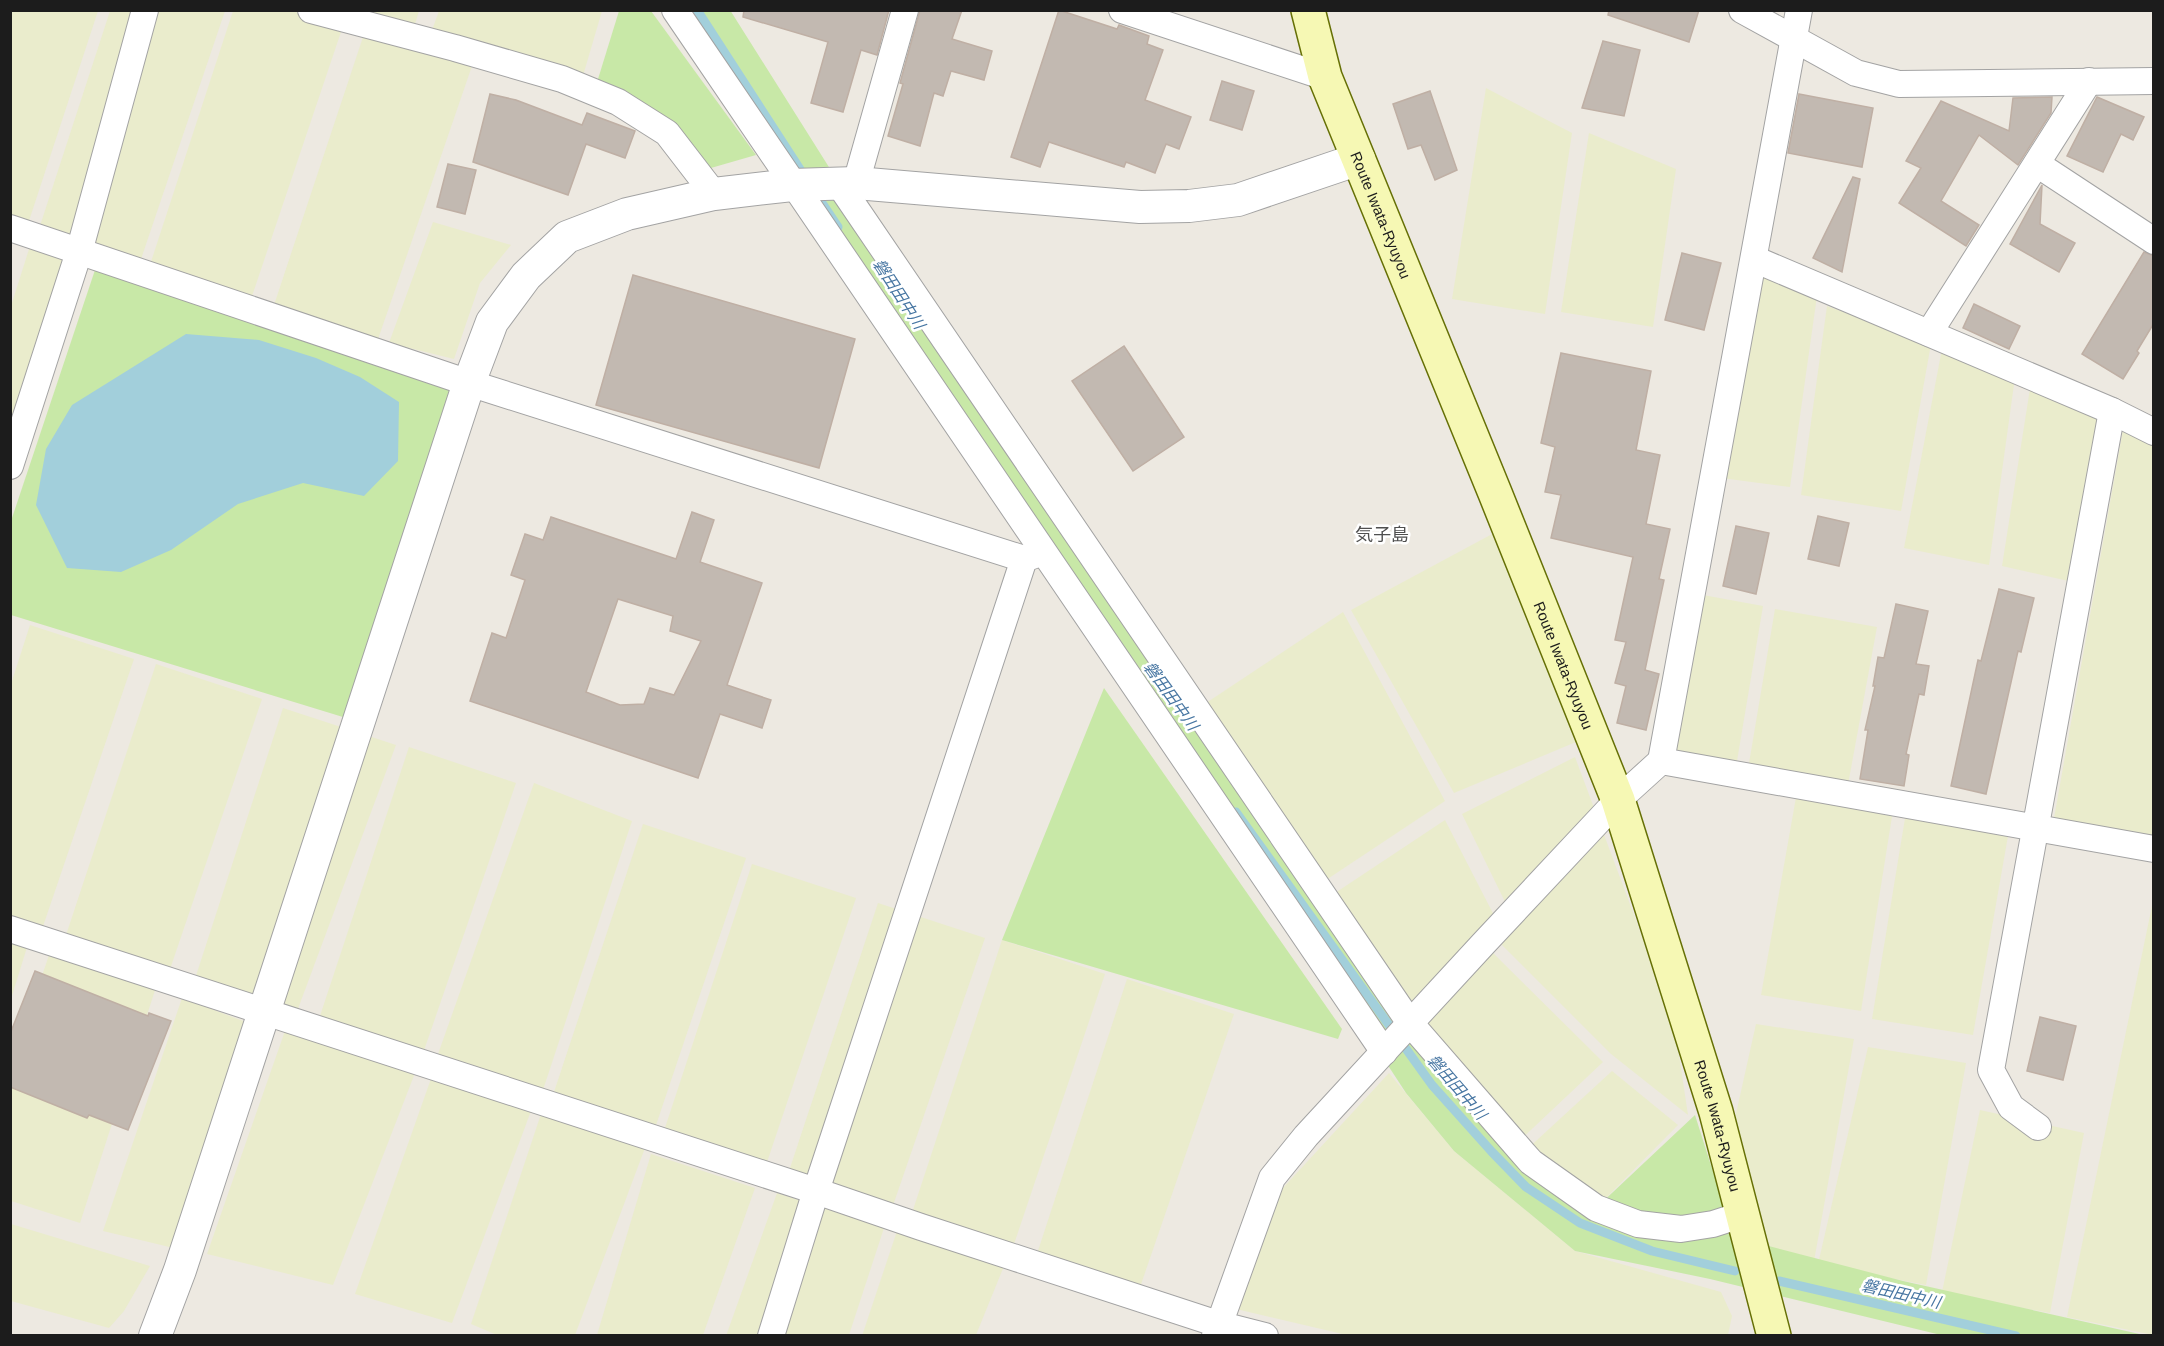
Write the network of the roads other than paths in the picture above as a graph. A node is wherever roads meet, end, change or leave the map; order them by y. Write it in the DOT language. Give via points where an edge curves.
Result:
graph roads {
  1 [pos="145,10"];
  2 [pos="311,10"];
  3 [pos="675,10"];
  4 [pos="905,10"];
  5 [pos="1122,10"];
  6 [pos="1308,10"];
  7 [pos="1742,10"];
  8 [pos="1799,10"];
  9 [pos="1794,40"];
  10 [pos="1325,77"];
  11 [pos="2089,81"];
  12 [pos="2154,81"];
  13 [pos="1359,159"];
  14 [pos="2037,164"];
  15 [pos="842,184"];
  16 [pos="797,185"];
  17 [pos="714,194"];
  18 [pos="10,228"];
  19 [pos="2154,241"];
  20 [pos="80,252"];
  21 [pos="1754,259"];
  22 [pos="1929,333"];
  23 [pos="469,383"];
  24 [pos="2112,411"];
  25 [pos="2154,432"];
  26 [pos="10,466"];
  27 [pos="1033,555"];
  28 [pos="1661,761"];
  29 [pos="1618,800"];
  30 [pos="2034,829"];
  31 [pos="2154,849"];
  32 [pos="10,929"];
  33 [pos="264,1011"];
  34 [pos="1410,1023"];
  35 [pos="1384,1052"];
  36 [pos="2038,1127"];
  37 [pos="816,1191"];
  38 [pos="1744,1214"];
  39 [pos="1216,1330"];
  40 [pos="1769,1332"];
  41 [pos="155,1335"];
  42 [pos="771,1335"];
  43 [pos="1265,1335"];
  1 -- 20 [label="street"];
  2 -- 17 [label="street" via="562,79 618,102 667,133"];
  3 -- 16 [label="street"];
  4 -- 15 [label="street"];
  5 -- 10 [label="street"];
  6 -- 10 [label="main road, Route Iwata-Ryuyou"];
  7 -- 9 [label="street"];
  8 -- 9 [label="street"];
  9 -- 11 [label="street" via="1856,73 1899,84"];
  9 -- 21 [label="street"];
  10 -- 13 [label="main road, Route Iwata-Ryuyou"];
  11 -- 12 [label="street"];
  11 -- 14 [label="street"];
  13 -- 15 [label="street" via="1238,200 1189,206 1140,207"];
  13 -- 29 [label="main road, Route Iwata-Ryuyou"];
  14 -- 19 [label="street"];
  14 -- 22 [label="street"];
  15 -- 16 [label="street"];
  15 -- 34 [label="street"];
  16 -- 17 [label="street"];
  16 -- 27 [label="street"];
  17 -- 23 [label="street" via="627,214 567,237 526,276 492,322"];
  18 -- 20 [label="street"];
  20 -- 23 [label="street"];
  20 -- 26 [label="street"];
  21 -- 22 [label="street"];
  21 -- 28 [label="street"];
  22 -- 24 [label="street"];
  23 -- 27 [label="street"];
  23 -- 33 [label="street"];
  24 -- 25 [label="street"];
  24 -- 30 [label="street"];
  27 -- 35 [label="street"];
  27 -- 37 [label="street"];
  28 -- 29 [label="street"];
  28 -- 30 [label="street"];
  29 -- 34 [label="street"];
  29 -- 38 [label="main road, Route Iwata-Ryuyou"];
  30 -- 31 [label="street"];
  30 -- 36 [label="street" via="1991,1070 2011,1107"];
  32 -- 33 [label="street"];
  33 -- 37 [label="street"];
  33 -- 41 [label="street"];
  34 -- 35 [label="street"];
  34 -- 38 [label="street" via="1531,1162 1596,1208 1638,1224 1681,1229"];
  35 -- 39 [label="street" via="1272,1178"];
  37 -- 39 [label="street"];
  37 -- 42 [label="street"];
  38 -- 40 [label="main road, Route Iwata-Ryuyou"];
  39 -- 43 [label="street"];
}
